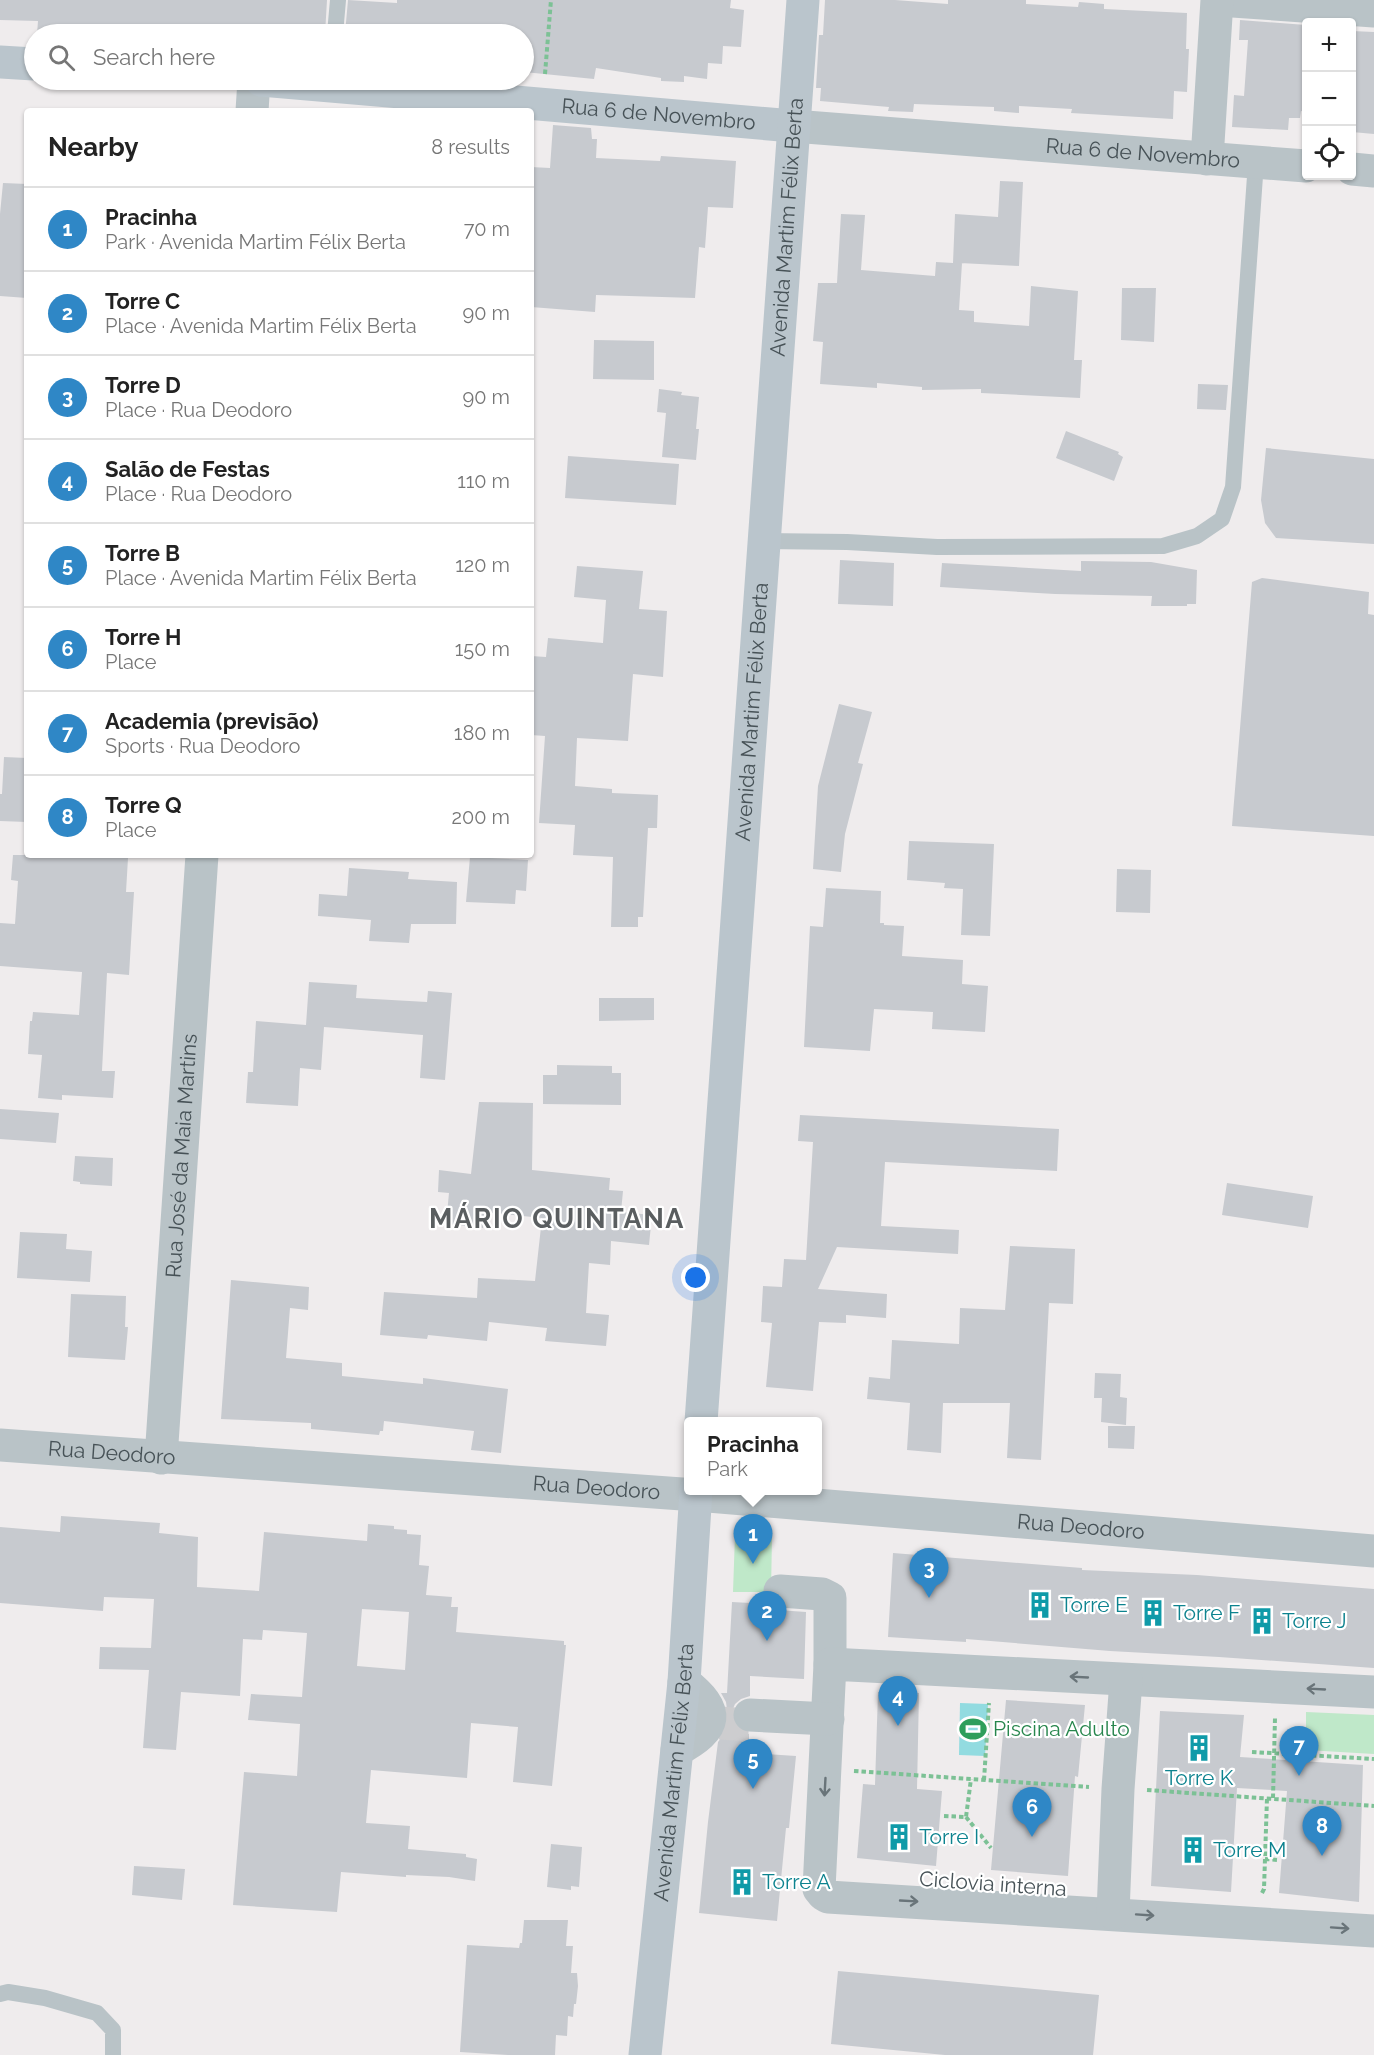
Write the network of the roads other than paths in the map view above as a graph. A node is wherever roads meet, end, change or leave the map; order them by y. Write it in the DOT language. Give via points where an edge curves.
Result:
graph roads {
  1 [pos="338,0"];
  2 [pos="802,0"];
  3 [pos="1218,0"];
  4 [pos="1374,11"];
  5 [pos="336,24"];
  6 [pos="0,62"];
  7 [pos="24,63"];
  8 [pos="253,90"];
  9 [pos="402,90"];
  10 [pos="252,108"];
  11 [pos="793,126"];
  12 [pos="1207,159"];
  13 [pos="1256,162"];
  14 [pos="1302,166"];
  15 [pos="1356,169"];
  16 [pos="1374,171"];
  17 [pos="764,541"];
  18 [pos="202,858"];
  19 [pos="701,1417"];
  20 [pos="0,1445"];
  21 [pos="161,1458"];
  22 [pos="684,1492"];
  23 [pos="696,1495"];
  24 [pos="719,1495"];
  25 [pos="1374,1551"];
  26 [pos="780,1591"];
  27 [pos="830,1664"];
  28 [pos="1126,1680"];
  29 [pos="684,1682"];
  30 [pos="1374,1692"];
  31 [pos="727,1718"];
  32 [pos="828,1724"];
  33 [pos="677,1750"];
  34 [pos="1113,1913"];
  35 [pos="1374,1931"];
  36 [pos="0,1994"];
  37 [pos="113,2055"];
  38 [pos="645,2055"];
  1 -- 5 [label="lane"];
  2 -- 11 [label="street, Avenida Martim Félix Berta"];
  3 -- 4 [label="street"];
  3 -- 12 [label="street"];
  6 -- 7 [label="street"];
  8 -- 10 [label="street"];
  9 -- 11 [label="street, Rua 6 de Novembro"];
  11 -- 12 [label="street, Rua 6 de Novembro"];
  11 -- 17 [label="street, Avenida Martim Félix Berta"];
  12 -- 13 [label="street, Rua 6 de Novembro"];
  13 -- 14 [label="street, Rua 6 de Novembro"];
  13 -- 17 [label="lane" via="1233,487 1222,519 1197,536 1163,546 936,547"];
  15 -- 16 [label="street"];
  17 -- 19 [label="street, Avenida Martim Félix Berta"];
  18 -- 21 [label="street, Rua José da Maia Martins"];
  20 -- 21 [label="street, Rua Deodoro"];
  21 -- 22 [label="street, Rua Deodoro"];
  23 -- 29 [label="street, Avenida Martim Félix Berta"];
  24 -- 25 [label="street, Rua Deodoro"];
  26 -- 27 [label="street" via="830,1598"];
  28 -- 27 [label="street, one-way"];
  27 -- 32 [label="street"];
  30 -- 28 [label="street, one-way"];
  28 -- 34 [label="street"];
  29 -- 31 [label="street"];
  29 -- 33 [label="street, Avenida Martim Félix Berta"];
  31 -- 32 [label="street"];
  31 -- 33 [label="street"];
  32 -- 34 [label="street, one-way" via="819,1888 823,1894"];
  33 -- 38 [label="street, Avenida Martim Félix Berta"];
  34 -- 35 [label="street, one-way"];
  36 -- 37 [label="lane" via="45,1998 97,2013 113,2030"];
}
